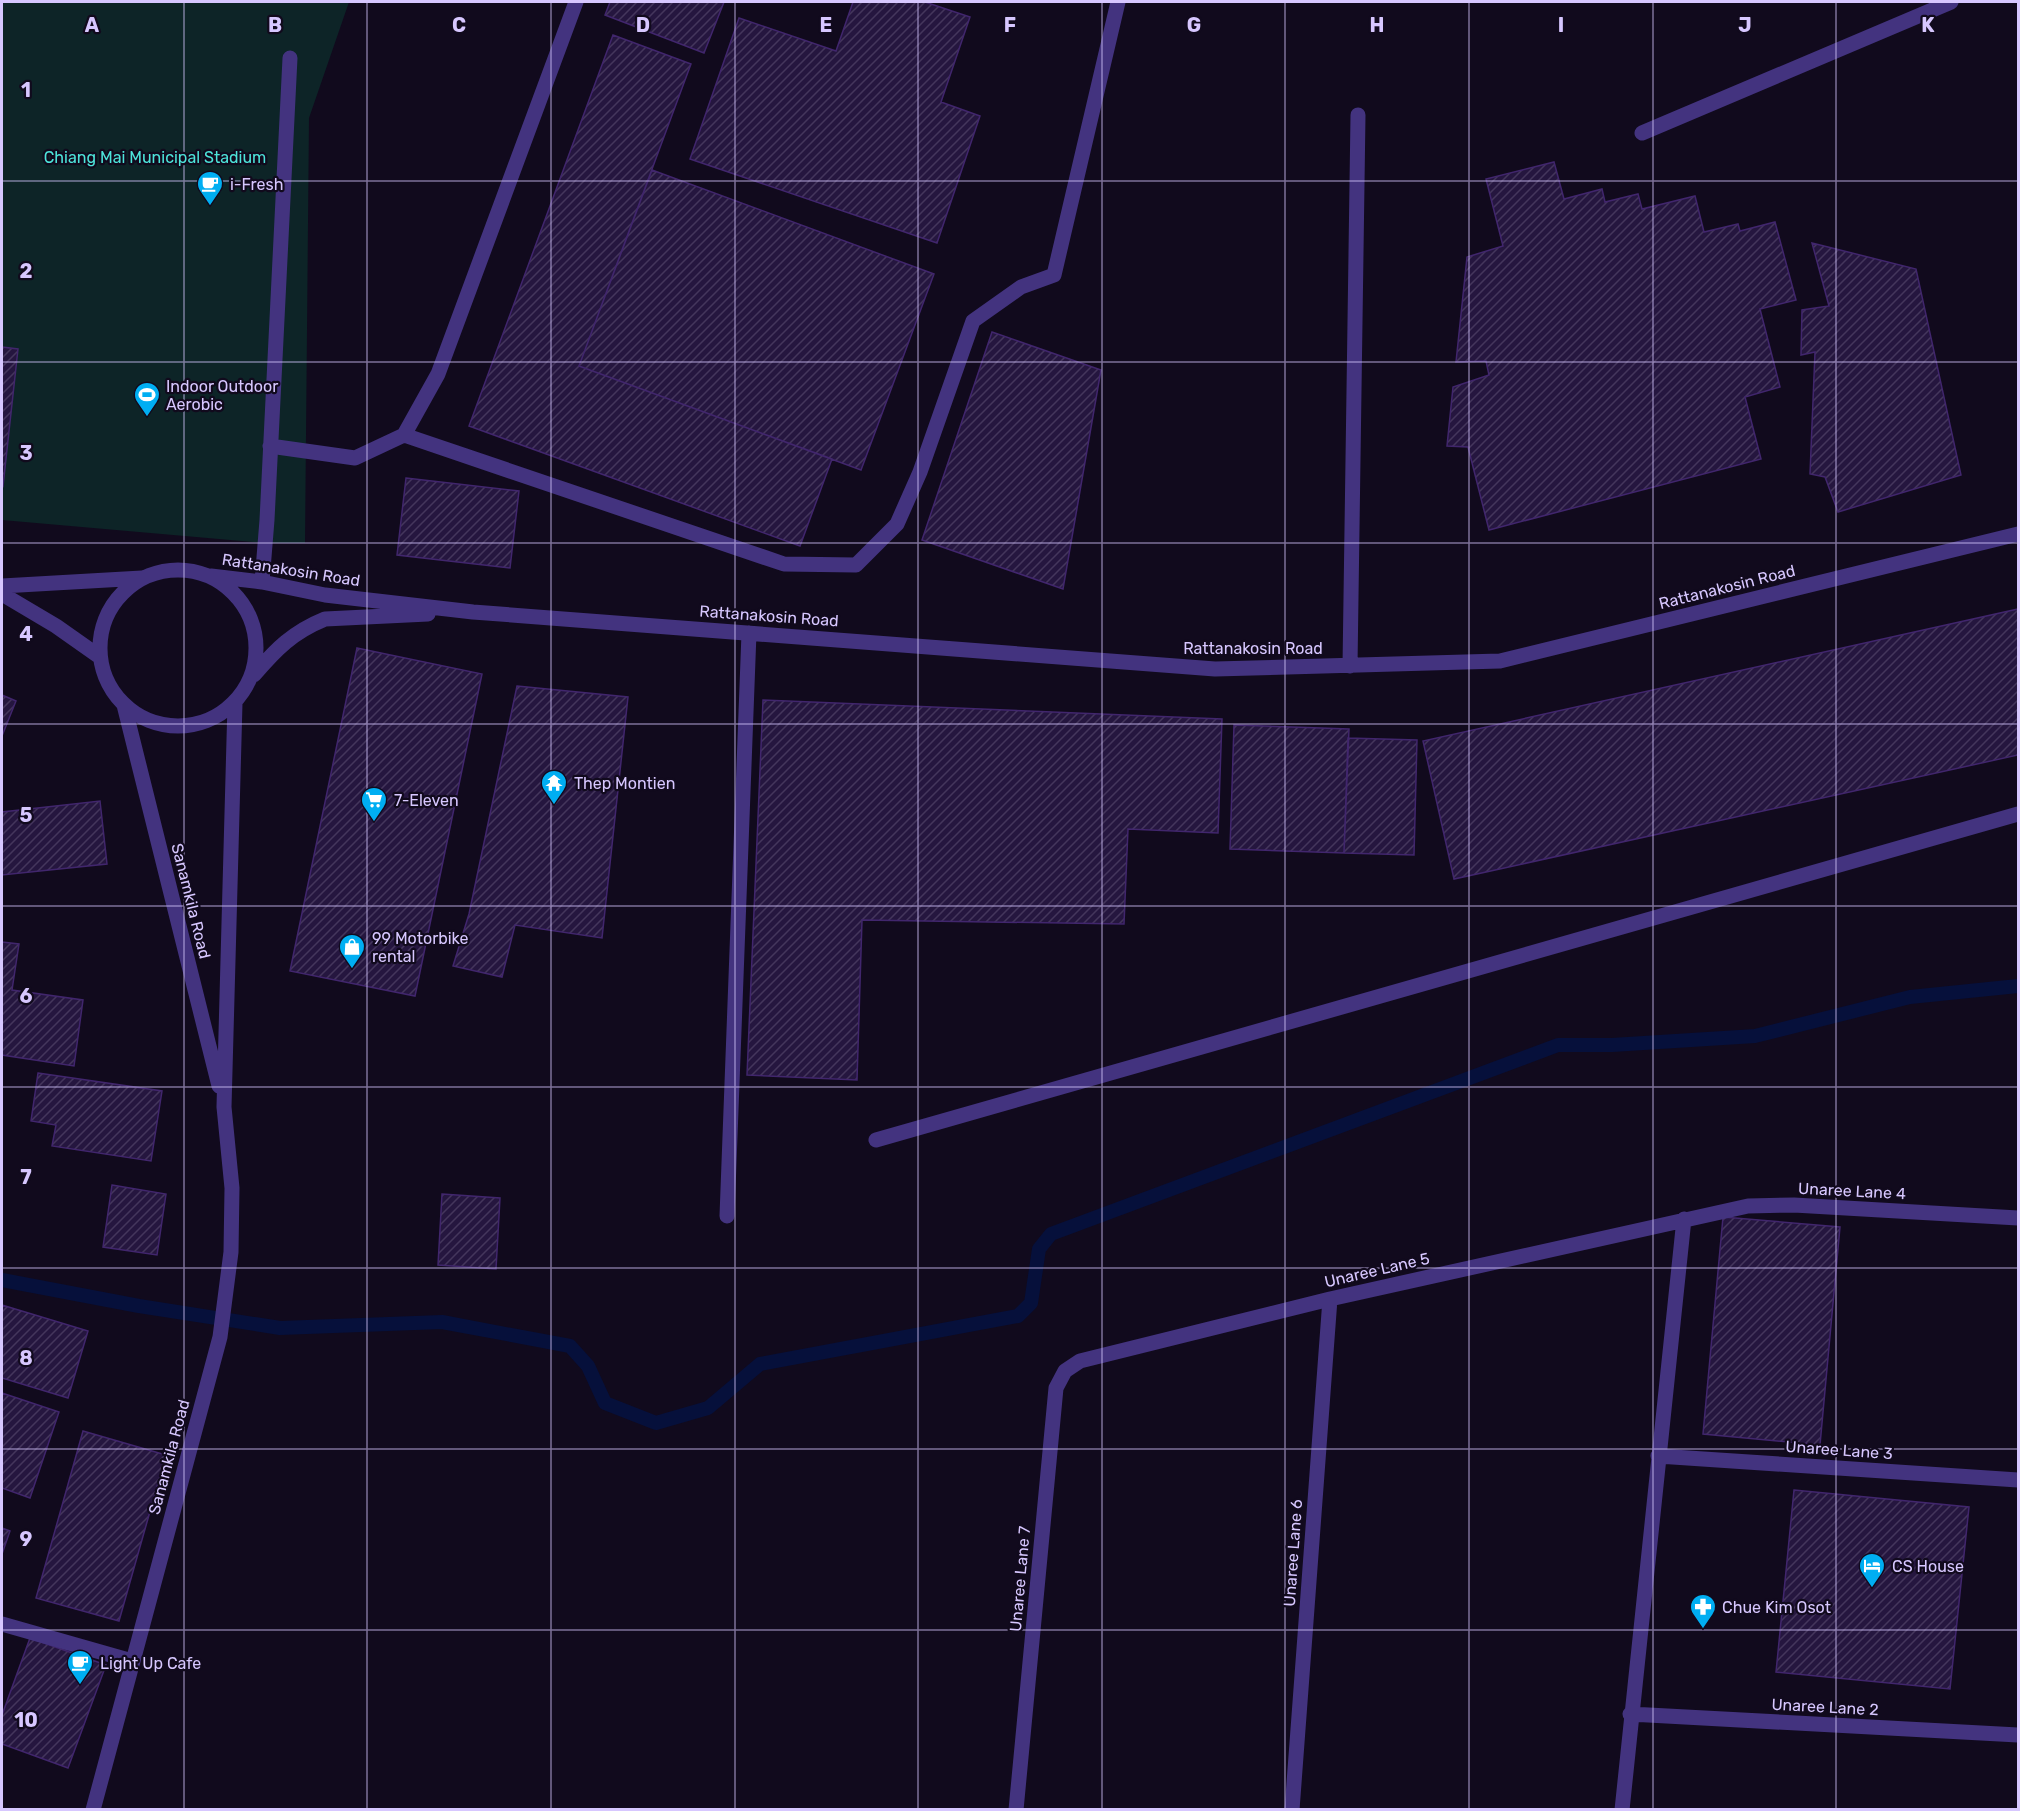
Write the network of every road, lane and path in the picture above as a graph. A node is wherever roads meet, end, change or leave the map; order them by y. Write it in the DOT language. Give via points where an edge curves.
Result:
graph roads {
  1 [pos="576,2"];
  2 [pos="1118,2"];
  3 [pos="1951,2"];
  4 [pos="290,58"];
  5 [pos="1358,115"];
  6 [pos="1642,134"];
  7 [pos="404,435"];
  8 [pos="270,446"];
  9 [pos="2019,534"];
  10 [pos="211,576"];
  11 [pos="143,578"];
  12 [pos="262,582"];
  13 [pos="2,586"];
  14 [pos="2,594"];
  15 [pos="473,612"];
  16 [pos="748,633"];
  17 [pos="100,657"];
  18 [pos="1350,666"];
  19 [pos="250,680"];
  20 [pos="235,703"];
  21 [pos="124,705"];
  22 [pos="2019,814"];
  23 [pos="225,1107"];
  24 [pos="876,1140"];
  25 [pos="727,1216"];
  26 [pos="2019,1218"];
  27 [pos="1684,1219"];
  28 [pos="1330,1299"];
  29 [pos="1080,1361"];
  30 [pos="1658,1456"];
  31 [pos="2019,1480"];
  32 [pos="2,1624"];
  33 [pos="132,1661"];
  34 [pos="1630,1714"];
  35 [pos="2019,1736"];
  36 [pos="93,1809"];
  37 [pos="1016,1809"];
  38 [pos="1292,1809"];
  39 [pos="1622,1809"];
  1 -- 7 [label="street" via="438,374"];
  2 -- 7 [label="street" via="1054,275 1021,287 973,321 920,472 897,524 856,565 784,564"];
  3 -- 6 [label="street"];
  4 -- 8 [label="street"];
  5 -- 18 [label="street"];
  7 -- 8 [label="street" via="355,458"];
  8 -- 12 [label="street"];
  9 -- 18 [label="street, Rattanakosin Road" via="1500,662"];
  10 -- 11 [label="street" via="165,570"];
  10 -- 12 [label="street, Rattanakosin Road"];
  10 -- 19 [label="street" via="231,590 256,632 257,657"];
  11 -- 13 [label="street"];
  11 -- 17 [label="street" via="123,592 109,611 100,633"];
  12 -- 15 [label="street, Rattanakosin Road" via="325,595"];
  14 -- 17 [label="street"];
  15 -- 16 [label="street, Rattanakosin Road"];
  15 -- 19 [label="street, Rattanakosin Road" via="325,619 278,646"];
  16 -- 18 [label="street, Rattanakosin Road" via="1215,669"];
  16 -- 25 [label="street"];
  17 -- 21 [label="street" via="108,683"];
  19 -- 20 [label="street"];
  20 -- 21 [label="street" via="197,724 171,726 146,719"];
  20 -- 23 [label="street, Sanamkila Road"];
  21 -- 23 [label="street, Sanamkila Road"];
  22 -- 24 [label="street"];
  23 -- 33 [label="street, Sanamkila Road" via="232,1188 231,1252 220,1337"];
  26 -- 27 [label="street, Unaree Lane 4" via="1794,1205 1748,1206"];
  27 -- 28 [label="street, Unaree Lane 5"];
  27 -- 30 [label="street"];
  28 -- 29 [label="street, Unaree Lane 5"];
  28 -- 38 [label="street, Unaree Lane 6"];
  29 -- 37 [label="street, Unaree Lane 7" via="1065,1371 1056,1388"];
  30 -- 31 [label="street, Unaree Lane 3"];
  30 -- 34 [label="street"];
  32 -- 33 [label="street"];
  33 -- 36 [label="street, Sanamkila Road"];
  34 -- 35 [label="street, Unaree Lane 2"];
  34 -- 39 [label="street"];
}
